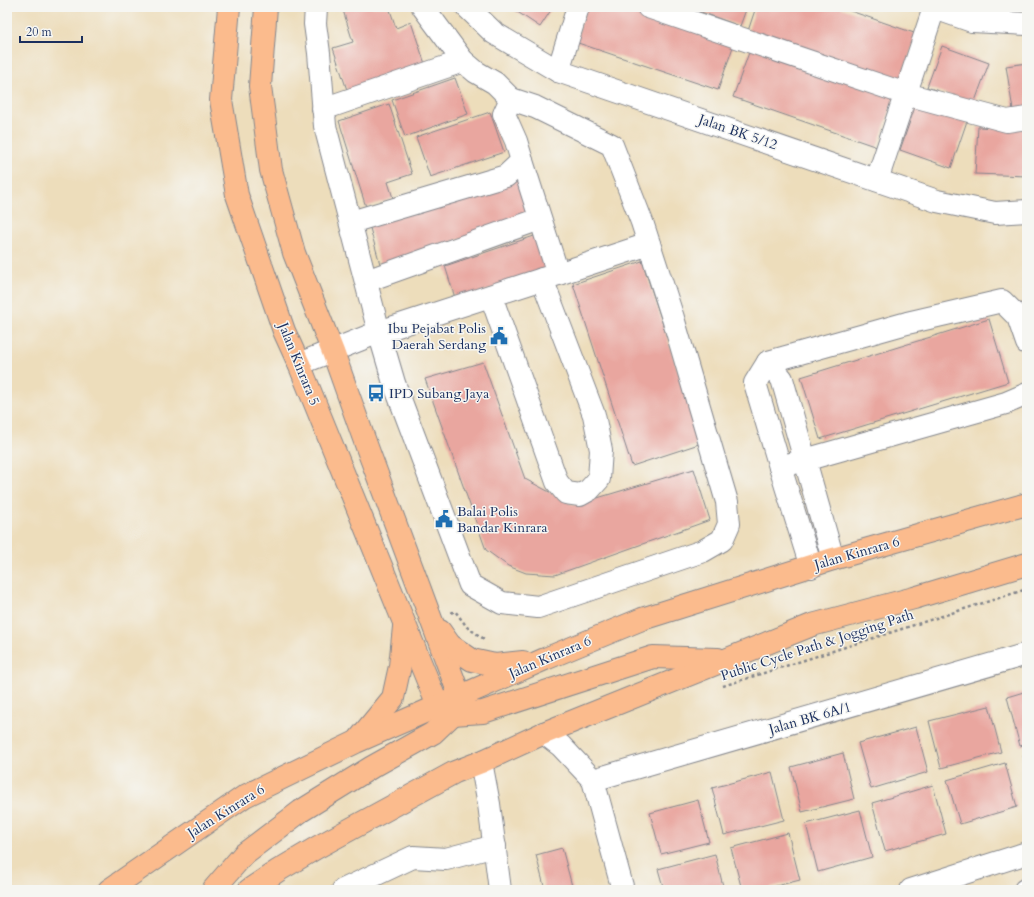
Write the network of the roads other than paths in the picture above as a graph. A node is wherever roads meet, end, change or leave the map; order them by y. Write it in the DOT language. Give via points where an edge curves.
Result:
graph roads {
  1 [pos="229,7"];
  2 [pos="266,7"];
  3 [pos="316,7"];
  4 [pos="423,7"];
  5 [pos="467,7"];
  6 [pos="578,7"];
  7 [pos="648,7"];
  8 [pos="933,7"];
  9 [pos="974,14"];
  10 [pos="1027,24"];
  11 [pos="463,61"];
  12 [pos="558,71"];
  13 [pos="906,94"];
  14 [pos="511,99"];
  15 [pos="323,109"];
  16 [pos="1027,118"];
  17 [pos="522,160"];
  18 [pos="878,180"];
  19 [pos="1027,211"];
  20 [pos="540,219"];
  21 [pos="351,222"];
  22 [pos="649,244"];
  23 [pos="550,277"];
  24 [pos="366,281"];
  25 [pos="491,296"];
  26 [pos="379,332"];
  27 [pos="1027,343"];
  28 [pos="333,352"];
  29 [pos="768,362"];
  30 [pos="299,364"];
  31 [pos="1027,394"];
  32 [pos="805,461"];
  33 [pos="780,468"];
  34 [pos="1027,504"];
  35 [pos="833,560"];
  36 [pos="1027,564"];
  37 [pos="811,567"];
  38 [pos="427,609"];
  39 [pos="405,623"];
  40 [pos="1027,654"];
  41 [pos="545,659"];
  42 [pos="727,659"];
  43 [pos="450,706"];
  44 [pos="544,733"];
  45 [pos="356,742"];
  46 [pos="481,762"];
  47 [pos="593,780"];
  48 [pos="495,846"];
  49 [pos="1027,853"];
  50 [pos="109,890"];
  51 [pos="213,890"];
  52 [pos="249,890"];
  53 [pos="343,890"];
  54 [pos="500,890"];
  55 [pos="624,890"];
  56 [pos="911,890"];
  1 -- 30 [label="main road, Jalan Kinrara 5" via="221,100 237,195 284,331"];
  2 -- 28 [label="main road" via="260,86 271,170 294,254"];
  3 -- 15 [label="street" via="315,24"];
  4 -- 11 [label="street"];
  5 -- 12 [label="street, Jalan BK 5/12" via="494,33"];
  6 -- 12 [label="street"];
  7 -- 13 [label="street"];
  8 -- 9 [label="street"];
  8 -- 13 [label="street"];
  9 -- 10 [label="street"];
  11 -- 14 [label="street" via="495,83"];
  11 -- 15 [label="street"];
  12 -- 18 [label="street, Jalan BK 5/12"];
  13 -- 16 [label="street" via="1007,121"];
  13 -- 18 [label="street"];
  14 -- 17 [label="street" via="504,114"];
  14 -- 22 [label="street" via="535,107 612,145"];
  15 -- 21 [label="street" via="325,126"];
  17 -- 20 [label="street"];
  17 -- 21 [label="street" via="506,176"];
  18 -- 19 [label="street, Jalan BK 5/12" via="937,201 995,213"];
  20 -- 23 [label="street"];
  20 -- 24 [label="street"];
  21 -- 24 [label="street"];
  22 -- 23 [label="street"];
  22 -- 26 [label="street" via="727,502 729,524 722,540 703,551 538,607 502,603 470,585 394,384"];
  23 -- 25 [label="street"];
  23 -- 25 [label="street" via="594,415 601,450 599,479 580,495 566,494 557,482"];
  24 -- 26 [label="street"];
  25 -- 26 [label="street"];
  26 -- 28 [label="street"];
  27 -- 29 [label="street" via="1018,317 1002,301 907,323"];
  28 -- 30 [label="street"];
  28 -- 38 [label="main road"];
  29 -- 32 [label="street" via="782,379"];
  29 -- 33 [label="street" via="755,383"];
  30 -- 39 [label="main road, Jalan Kinrara 5"];
  31 -- 32 [label="street" via="1006,403"];
  32 -- 33 [label="street"];
  32 -- 35 [label="street"];
  33 -- 37 [label="street"];
  34 -- 35 [label="main road, Jalan Kinrara 6"];
  35 -- 37 [label="main road, Jalan Kinrara 6"];
  36 -- 42 [label="main road" via="812,625"];
  37 -- 41 [label="main road, Jalan Kinrara 6" via="642,619"];
  38 -- 41 [label="main road" via="450,645 472,660 495,665"];
  38 -- 43 [label="main road"];
  39 -- 43 [label="main road, Jalan Kinrara 5"];
  39 -- 45 [label="main road" via="393,698"];
  40 -- 47 [label="street, Jalan BK 6A/1"];
  41 -- 43 [label="main road, Jalan Kinrara 6"];
  42 -- 43 [label="main road" via="653,657 482,712"];
  42 -- 44 [label="main road"];
  43 -- 45 [label="main road, Jalan Kinrara 6"];
  43 -- 51 [label="main road" via="433,733 372,767 295,816 244,854"];
  44 -- 46 [label="main road"];
  44 -- 47 [label="street"];
  45 -- 50 [label="main road, Jalan Kinrara 6" via="245,796"];
  46 -- 48 [label="street"];
  46 -- 52 [label="main road" via="455,772 316,848"];
  47 -- 55 [label="street"];
  48 -- 53 [label="street" via="446,859 413,857"];
  48 -- 54 [label="street"];
  49 -- 56 [label="street"];
}
